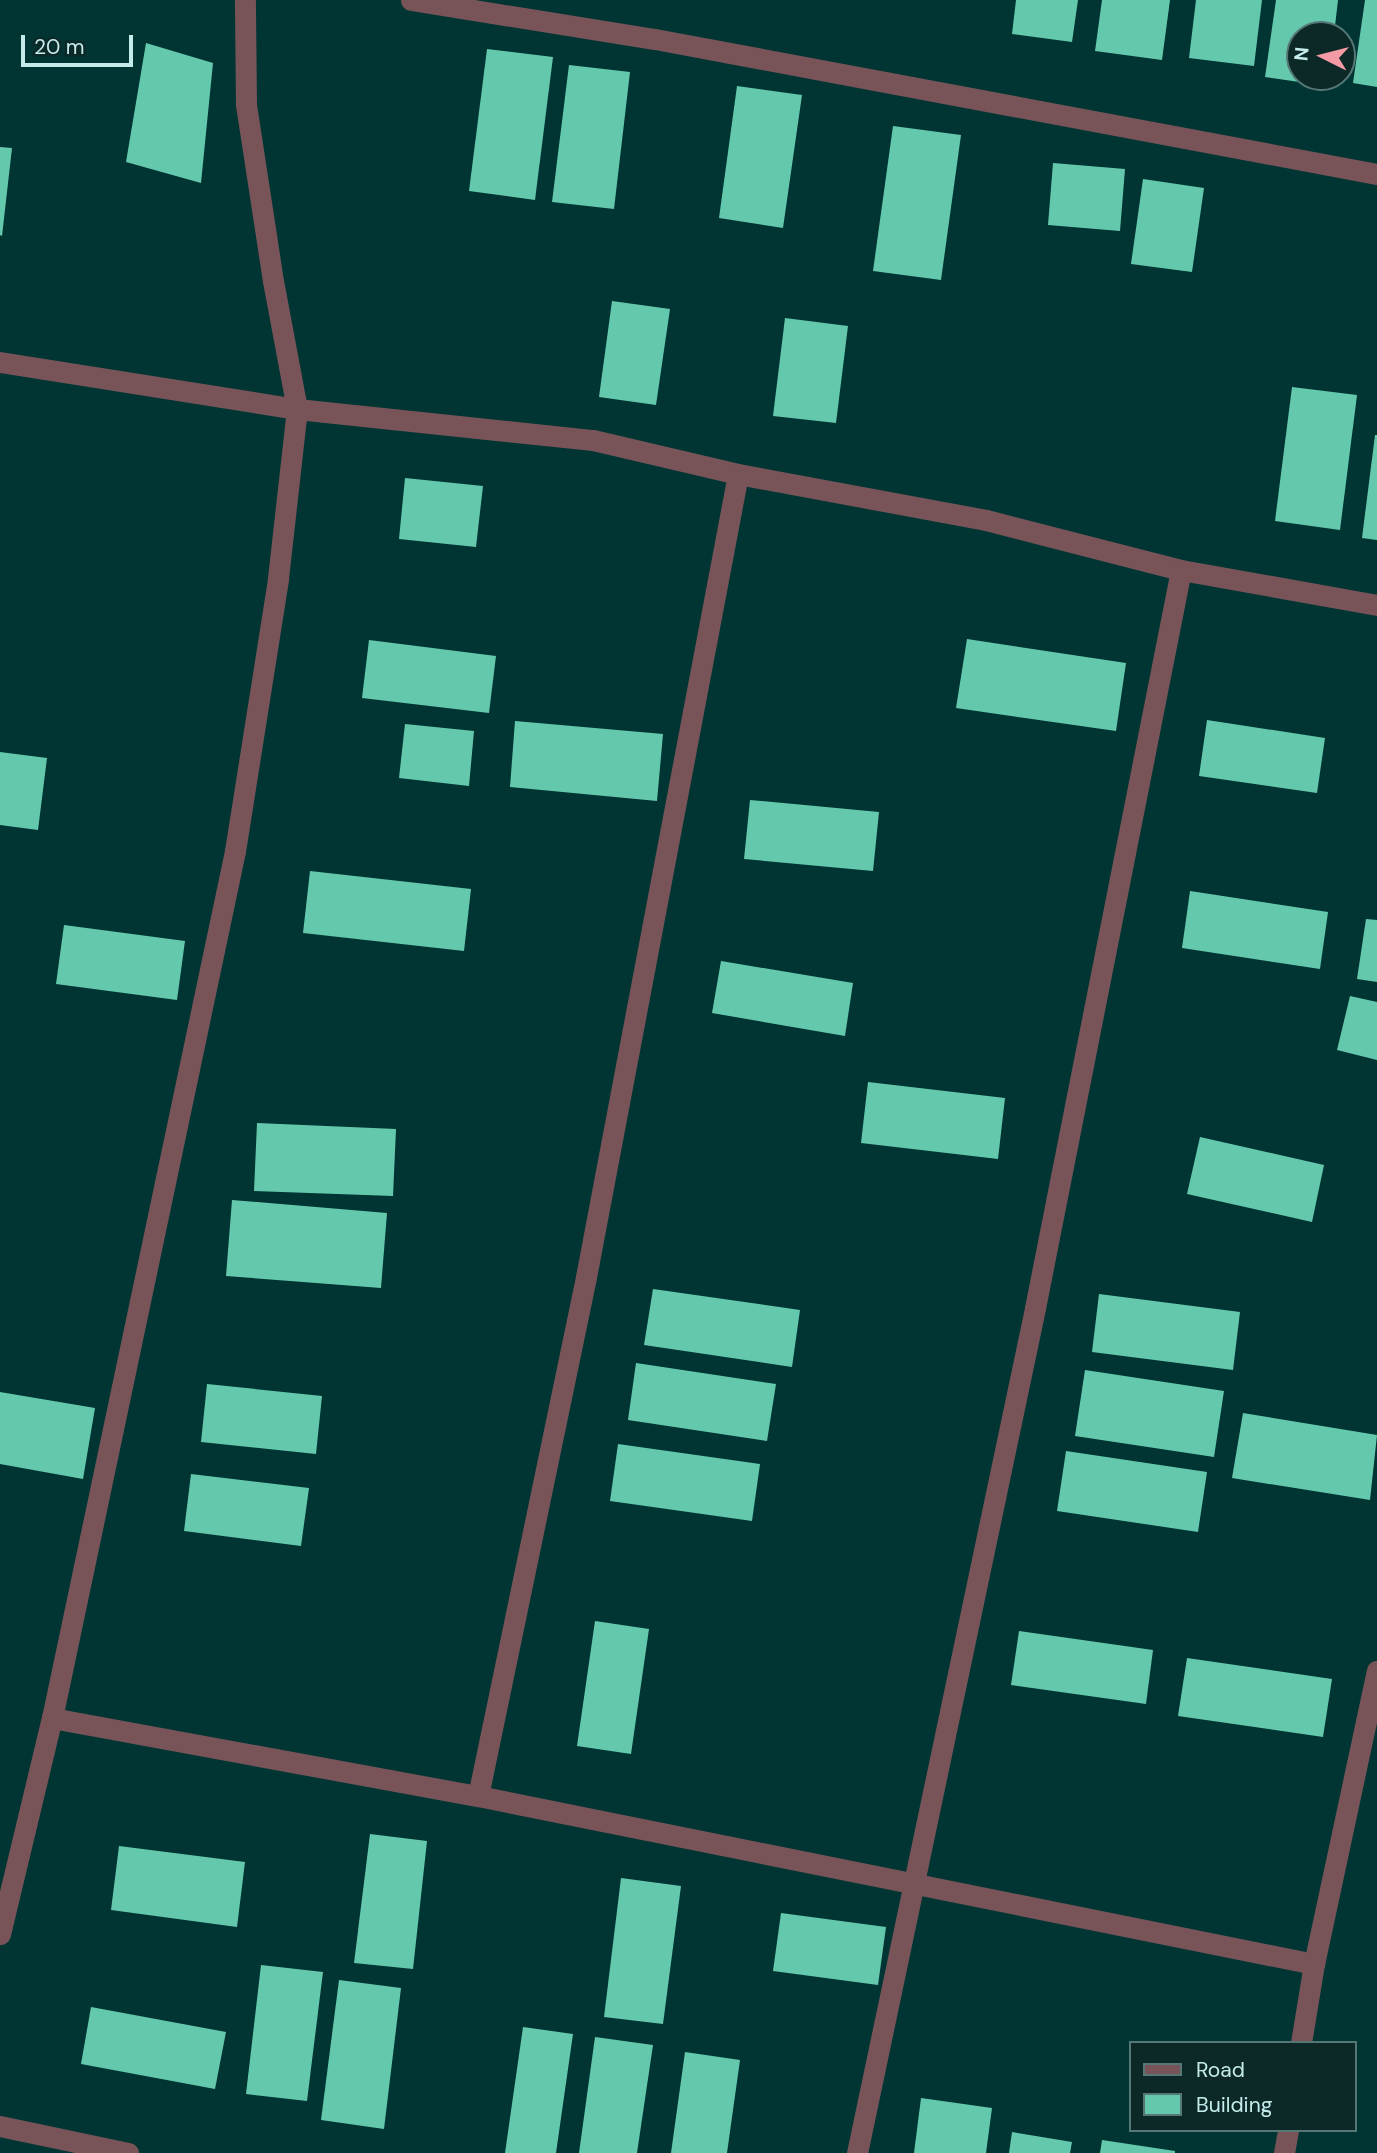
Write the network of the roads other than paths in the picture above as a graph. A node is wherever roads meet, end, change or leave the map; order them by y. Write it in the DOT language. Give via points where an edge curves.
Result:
graph roads {
  1 [pos="245,0"];
  2 [pos="411,0"];
  3 [pos="1377,174"];
  4 [pos="0,362"];
  5 [pos="297,409"];
  6 [pos="738,474"];
  7 [pos="1181,570"];
  8 [pos="1377,605"];
  9 [pos="1377,1671"];
  10 [pos="52,1718"];
  11 [pos="478,1796"];
  12 [pos="913,1884"];
  13 [pos="0,1934"];
  14 [pos="1314,1964"];
  15 [pos="1301,2041"];
  16 [pos="0,2126"];
  17 [pos="1288,2132"];
  18 [pos="128,2153"];
  19 [pos="857,2153"];
  20 [pos="1284,2153"];
  1 -- 5 [label="street" via="246,104"];
  2 -- 3 [label="street" via="655,39"];
  4 -- 5 [label="street"];
  5 -- 6 [label="street" via="593,440"];
  5 -- 10 [label="street" via="278,578 235,851"];
  6 -- 7 [label="street" via="986,520"];
  6 -- 11 [label="street" via="586,1277"];
  7 -- 8 [label="street"];
  7 -- 12 [label="street" via="1038,1295"];
  9 -- 14 [label="street"];
  10 -- 11 [label="street"];
  10 -- 13 [label="street"];
  11 -- 12 [label="street"];
  12 -- 14 [label="street"];
  12 -- 19 [label="street"];
  14 -- 15 [label="street"];
  16 -- 18 [label="street"];
  17 -- 20 [label="street"];
}
